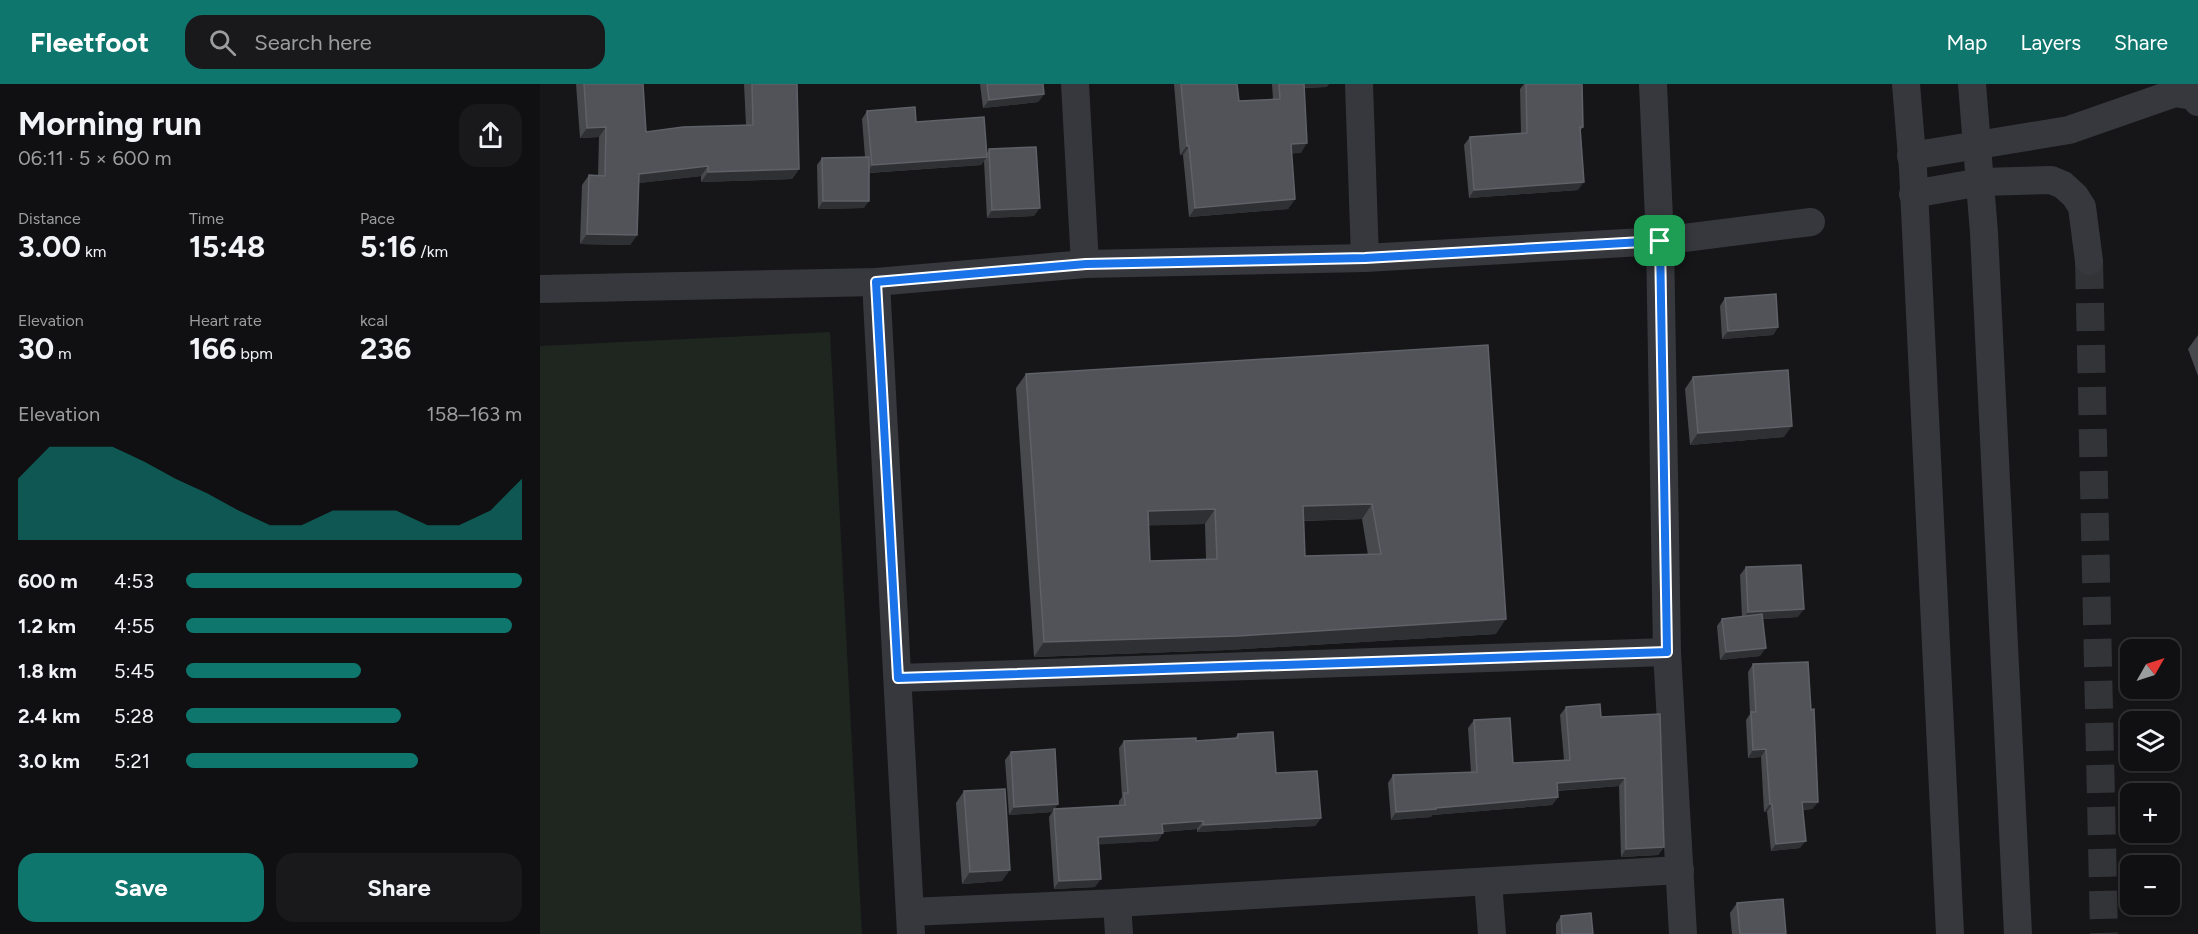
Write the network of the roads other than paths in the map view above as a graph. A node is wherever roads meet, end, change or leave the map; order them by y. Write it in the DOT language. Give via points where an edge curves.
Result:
graph roads {
  1 [pos="1075,84"];
  2 [pos="1359,84"];
  3 [pos="1653,84"];
  4 [pos="1906,84"];
  5 [pos="1972,84"];
  6 [pos="2198,102"];
  7 [pos="1978,144"];
  8 [pos="1911,156"];
  9 [pos="1981,182"];
  10 [pos="1913,194"];
  11 [pos="1811,222"];
  12 [pos="1660,241"];
  13 [pos="1365,258"];
  14 [pos="2089,261"];
  15 [pos="1086,264"];
  16 [pos="876,282"];
  17 [pos="540,285"];
  18 [pos="1667,652"];
  19 [pos="898,678"];
  20 [pos="1680,870"];
  21 [pos="1488,882"];
  22 [pos="1117,903"];
  23 [pos="911,923"];
  24 [pos="1119,934"];
  25 [pos="1492,934"];
  26 [pos="1683,934"];
  27 [pos="1950,934"];
  28 [pos="2018,934"];
  1 -- 15 [label="street"];
  2 -- 13 [label="street"];
  3 -- 12 [label="street"];
  4 -- 8 [label="street"];
  5 -- 7 [label="street"];
  6 -- 7 [label="street" via="2193,96 2175,93 2069,130"];
  7 -- 8 [label="street"];
  7 -- 9 [label="street"];
  8 -- 10 [label="street"];
  9 -- 10 [label="street"];
  9 -- 14 [label="street" via="2051,180 2063,185 2082,207"];
  9 -- 28 [label="street"];
  10 -- 27 [label="street"];
  11 -- 12 [label="street"];
  12 -- 13 [label="street"];
  12 -- 18 [label="street"];
  13 -- 15 [label="street"];
  15 -- 16 [label="street"];
  16 -- 17 [label="street"];
  16 -- 19 [label="street"];
  18 -- 19 [label="street"];
  18 -- 20 [label="street"];
  19 -- 23 [label="street"];
  20 -- 21 [label="street"];
  20 -- 26 [label="street"];
  21 -- 22 [label="street"];
  21 -- 25 [label="street"];
  22 -- 23 [label="street"];
  22 -- 24 [label="street"];
}
